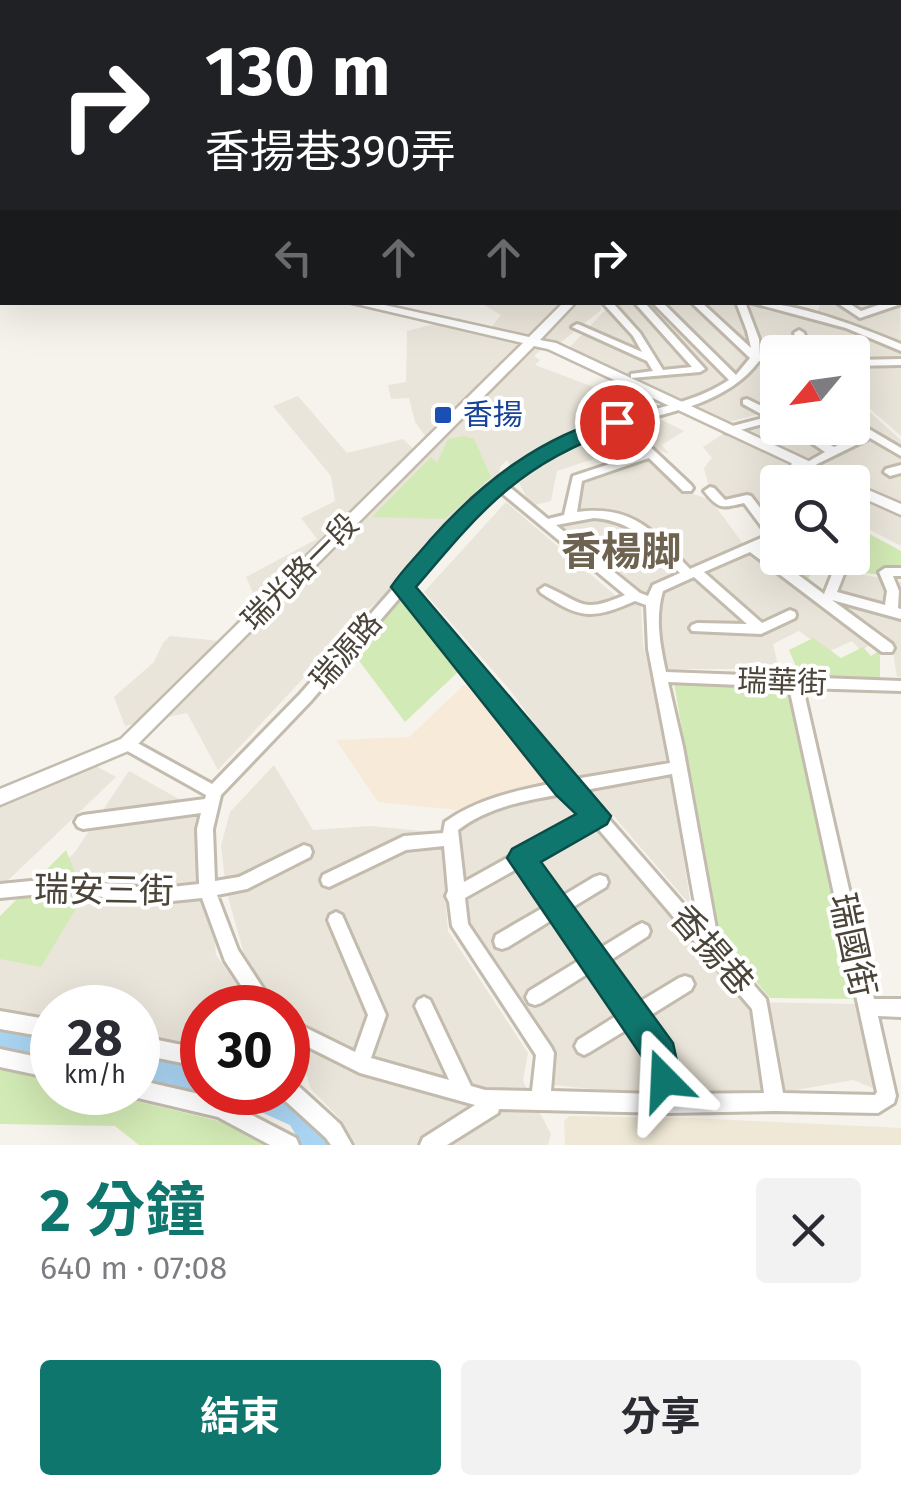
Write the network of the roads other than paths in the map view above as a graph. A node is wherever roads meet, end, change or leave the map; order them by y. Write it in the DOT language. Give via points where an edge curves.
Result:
graph roads {
  1 [pos="366,305"];
  2 [pos="568,305"];
  3 [pos="609,305"];
  4 [pos="641,305"];
  5 [pos="659,305"];
  6 [pos="698,305"];
  7 [pos="741,305"];
  8 [pos="765,305"];
  9 [pos="845,305"];
  10 [pos="893,305"];
  11 [pos="578,327"];
  12 [pos="532,343"];
  13 [pos="901,348"];
  14 [pos="647,358"];
  15 [pos="756,358"];
  16 [pos="760,359"];
  17 [pos="901,362"];
  18 [pos="870,363"];
  19 [pos="660,374"];
  20 [pos="630,378"];
  21 [pos="735,380"];
  22 [pos="747,402"];
  23 [pos="680,406"];
  24 [pos="760,409"];
  25 [pos="760,421"];
  26 [pos="617,422"];
  27 [pos="729,430"];
  28 [pos="871,433"];
  29 [pos="823,445"];
  30 [pos="832,451"];
  31 [pos="901,453"];
  32 [pos="651,454"];
  33 [pos="802,463"];
  34 [pos="806,465"];
  35 [pos="498,484"];
  36 [pos="686,488"];
  37 [pos="710,490"];
  38 [pos="870,498"];
  39 [pos="901,510"];
  40 [pos="760,515"];
  41 [pos="570,516"];
  42 [pos="547,523"];
  43 [pos="760,543"];
  44 [pos="752,547"];
  45 [pos="691,572"];
  46 [pos="901,572"];
  47 [pos="838,575"];
  48 [pos="403,587"];
  49 [pos="545,590"];
  50 [pos="643,599"];
  51 [pos="896,613"];
  52 [pos="790,615"];
  53 [pos="698,628"];
  54 [pos="761,629"];
  55 [pos="887,648"];
  56 [pos="662,677"];
  57 [pos="795,682"];
  58 [pos="901,686"];
  59 [pos="127,744"];
  60 [pos="678,767"];
  61 [pos="566,786"];
  62 [pos="0,797"];
  63 [pos="213,798"];
  64 [pos="597,816"];
  65 [pos="84,822"];
  66 [pos="448,839"];
  67 [pos="304,852"];
  68 [pos="522,858"];
  69 [pos="328,880"];
  70 [pos="600,882"];
  71 [pos="208,890"];
  72 [pos="0,891"];
  73 [pos="454,896"];
  74 [pos="557,908"];
  75 [pos="336,920"];
  76 [pos="642,931"];
  77 [pos="502,941"];
  78 [pos="712,950"];
  79 [pos="595,961"];
  80 [pos="685,984"];
  81 [pos="251,985"];
  82 [pos="534,997"];
  83 [pos="424,1006"];
  84 [pos="867,1007"];
  85 [pos="901,1008"];
  86 [pos="634,1017"];
  87 [pos="0,1020"];
  88 [pos="30,1025"];
  89 [pos="310,1039"];
  90 [pos="584,1046"];
  91 [pos="0,1058"];
  92 [pos="360,1064"];
  93 [pos="30,1065"];
  94 [pos="160,1093"];
  95 [pos="465,1094"];
  96 [pos="541,1100"];
  97 [pos="775,1102"];
  98 [pos="667,1104"];
  99 [pos="491,1106"];
  100 [pos="310,1109"];
  101 [pos="289,1145"];
  102 [pos="342,1145"];
  103 [pos="430,1145"];
  1 -- 12 [label="street"];
  2 -- 12 [label="street, 瑞光路一段"];
  3 -- 14 [label="street" via="637,335"];
  4 -- 19 [label="street" via="700,369"];
  5 -- 21 [label="street"];
  6 -- 15 [label="street"];
  7 -- 15 [label="street"];
  8 -- 13 [label="street" via="849,326"];
  9 -- 10 [label="street" via="860,314"];
  11 -- 14 [label="street"];
  12 -- 20 [label="street"];
  12 -- 59 [label="street, 瑞光路一段"];
  14 -- 19 [label="street"];
  14 -- 20 [label="street"];
  15 -- 16 [label="street"];
  15 -- 21 [label="street"];
  17 -- 18 [label="street"];
  19 -- 20 [label="street"];
  20 -- 23 [label="street"];
  21 -- 23 [label="street"];
  22 -- 24 [label="street"];
  23 -- 26 [label="street, 瑞源路"];
  23 -- 27 [label="street"];
  25 -- 27 [label="street"];
  26 -- 32 [label="street"];
  26 -- 35 [label="street, 瑞源路" via="534,458"];
  27 -- 33 [label="street"];
  28 -- 30 [label="street"];
  28 -- 31 [label="street"];
  29 -- 30 [label="street"];
  30 -- 33 [label="street"];
  32 -- 36 [label="street"];
  32 -- 41 [label="street" via="577,480"];
  33 -- 34 [label="street"];
  35 -- 42 [label="street"];
  35 -- 48 [label="street, 瑞源路"];
  37 -- 40 [label="street" via="723,504 746,499"];
  38 -- 39 [label="street"];
  41 -- 42 [label="street"];
  41 -- 45 [label="street" via="622,514"];
  42 -- 50 [label="street"];
  43 -- 44 [label="street"];
  44 -- 45 [label="street"];
  44 -- 55 [label="street"];
  45 -- 50 [label="street"];
  45 -- 54 [label="street"];
  46 -- 51 [label="street" via="884,572"];
  47 -- 51 [label="street" via="830,595"];
  48 -- 61 [label="street, 香揚巷"];
  48 -- 63 [label="street, 瑞源路"];
  49 -- 50 [label="street" via="578,612"];
  50 -- 56 [label="street"];
  52 -- 54 [label="street"];
  53 -- 54 [label="street"];
  56 -- 57 [label="street, 瑞華街"];
  56 -- 60 [label="street"];
  57 -- 58 [label="street, 瑞華街"];
  57 -- 84 [label="street, 瑞國街"];
  59 -- 62 [label="street, 瑞光路一段"];
  59 -- 63 [label="street"];
  60 -- 61 [label="street"];
  60 -- 78 [label="street"];
  61 -- 64 [label="street, 香揚巷"];
  61 -- 66 [label="street" via="460,816"];
  63 -- 65 [label="street"];
  63 -- 71 [label="street" via="204,829"];
  64 -- 68 [label="street"];
  64 -- 78 [label="street, 香揚巷"];
  66 -- 69 [label="street" via="404,843"];
  66 -- 73 [label="street"];
  67 -- 71 [label="street, 瑞安三街" via="241,884"];
  68 -- 73 [label="street"];
  68 -- 74 [label="street"];
  70 -- 74 [label="street"];
  71 -- 72 [label="street, 瑞安三街" via="153,896 62,884"];
  71 -- 81 [label="street" via="230,955"];
  73 -- 96 [label="street" via="460,926 545,1053"];
  74 -- 77 [label="street"];
  74 -- 79 [label="street"];
  75 -- 92 [label="street" via="377,1015"];
  76 -- 79 [label="street"];
  78 -- 97 [label="street, 香揚巷" via="760,1005"];
  79 -- 82 [label="street"];
  79 -- 86 [label="street"];
  80 -- 86 [label="street"];
  83 -- 95 [label="street"];
  84 -- 85 [label="street"];
  84 -- 97 [label="street, 瑞國街" via="887,1096 878,1104"];
  86 -- 90 [label="street"];
  86 -- 98 [label="street" via="661,1055"];
  87 -- 88 [label="street"];
  89 -- 92 [label="street"];
  91 -- 93 [label="street"];
  92 -- 95 [label="street"];
  94 -- 101 [label="street" via="221,1108"];
  95 -- 96 [label="street"];
  96 -- 98 [label="street"];
  97 -- 98 [label="street"];
  99 -- 103 [label="street"];
  100 -- 102 [label="street"];
}
